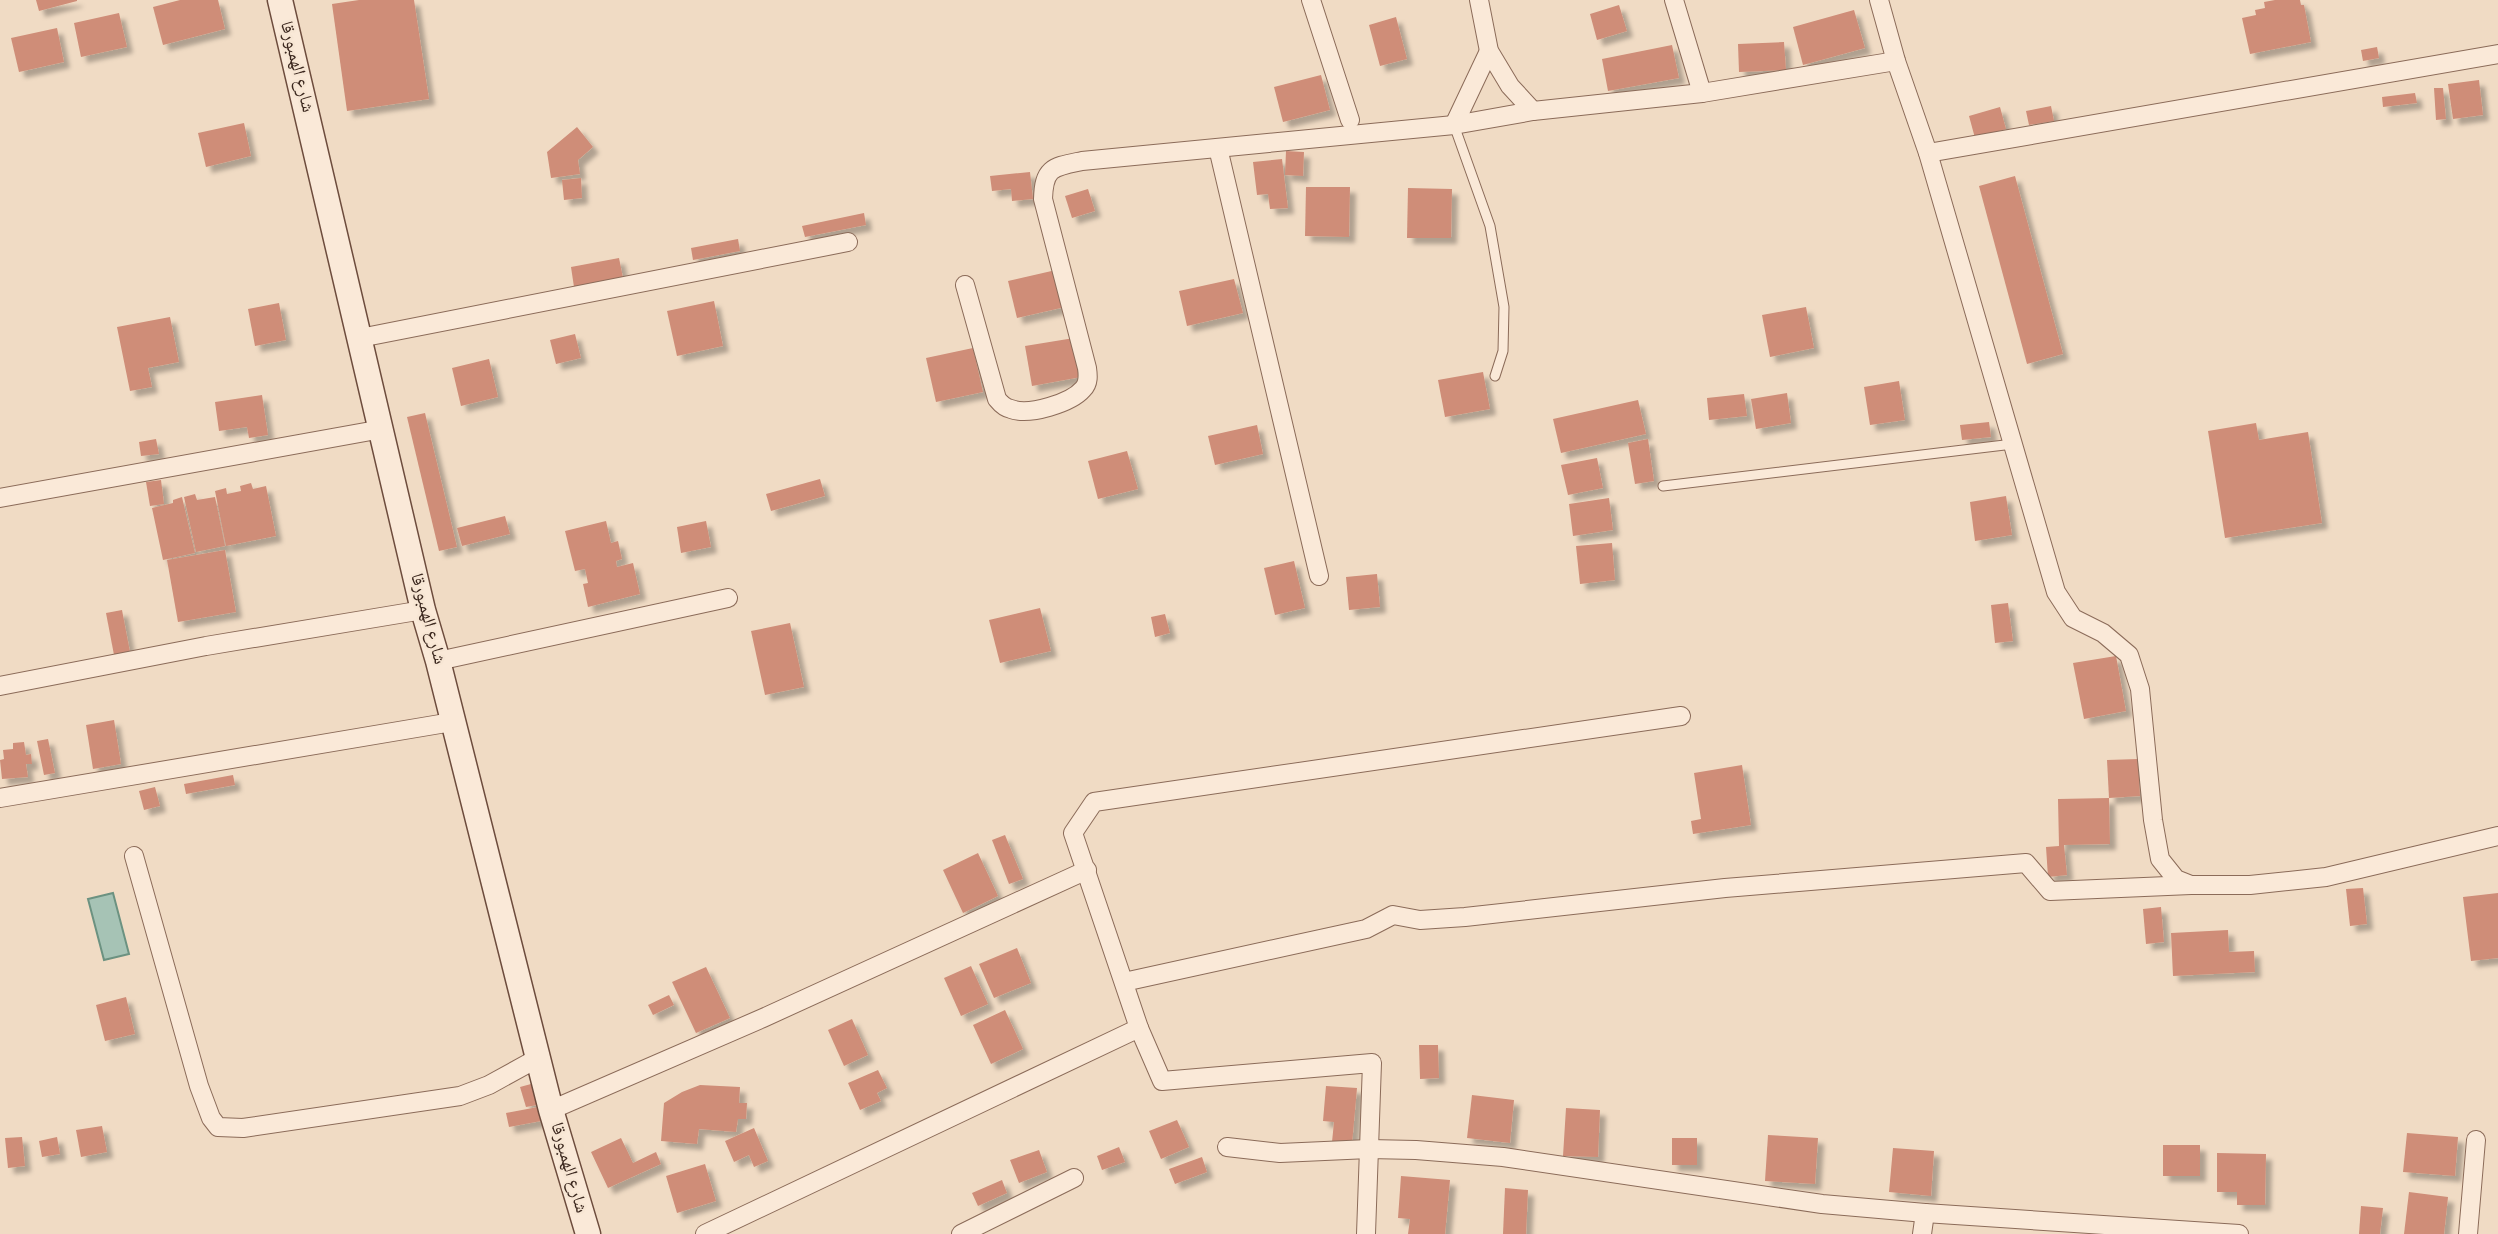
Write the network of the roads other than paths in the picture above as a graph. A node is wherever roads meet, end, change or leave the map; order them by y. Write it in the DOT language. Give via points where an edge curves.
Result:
graph roads {
  1 [pos="280,0"];
  2 [pos="1311,0"];
  3 [pos="1479,0"];
  4 [pos="1674,0"];
  5 [pos="1879,0"];
  6 [pos="1489,51"];
  7 [pos="2498,54"];
  8 [pos="1896,61"];
  9 [pos="1702,93"];
  10 [pos="1533,111"];
  11 [pos="1350,120"];
  12 [pos="1454,125"];
  13 [pos="1218,148"];
  14 [pos="1928,153"];
  15 [pos="848,242"];
  16 [pos="965,285"];
  17 [pos="360,338"];
  18 [pos="1495,376"];
  19 [pos="382,429"];
  20 [pos="2013,444"];
  21 [pos="1663,486"];
  22 [pos="0,498"];
  23 [pos="1319,576"];
  24 [pos="727,598"];
  25 [pos="423,610"];
  26 [pos="438,661"];
  27 [pos="0,686"];
  28 [pos="1681,716"];
  29 [pos="452,722"];
  30 [pos="0,798"];
  31 [pos="2498,836"];
  32 [pos="134,856"];
  33 [pos="1087,870"];
  34 [pos="2191,885"];
  35 [pos="1124,982"];
  36 [pos="1139,1028"];
  37 [pos="538,1058"];
  38 [pos="551,1110"];
  39 [pos="2476,1140"];
  40 [pos="1227,1147"];
  41 [pos="1369,1149"];
  42 [pos="1074,1178"];
  43 [pos="1925,1213"];
  44 [pos="2104,1229"];
  45 [pos="587,1234"];
  46 [pos="705,1234"];
  47 [pos="961,1234"];
  48 [pos="1366,1234"];
  49 [pos="1922,1234"];
  50 [pos="2239,1234"];
  51 [pos="2468,1234"];
  1 -- 17 [label="street, شارع الهمبورقا"];
  2 -- 11 [label="street"];
  3 -- 6 [label="street"];
  4 -- 9 [label="street"];
  5 -- 8 [label="street"];
  6 -- 10 [label="street" via="1510,86"];
  6 -- 12 [label="street"];
  7 -- 14 [label="street"];
  8 -- 9 [label="street"];
  8 -- 14 [label="street"];
  9 -- 10 [label="street"];
  10 -- 12 [label="street"];
  12 -- 13 [label="street"];
  12 -- 18 [label="lane" via="1490,226 1504,307 1503,351"];
  13 -- 16 [label="street" via="1082,161 1048,173 1043,199 1087,368 1088,382 1071,398 1051,407 1020,411 998,400"];
  13 -- 23 [label="street"];
  14 -- 20 [label="street"];
  15 -- 17 [label="street"];
  17 -- 19 [label="street, شارع الهمبورقا"];
  19 -- 22 [label="street"];
  19 -- 25 [label="street, شارع الهمبورقا"];
  20 -- 21 [label="lane"];
  20 -- 34 [label="street" via="2056,592 2073,618 2129,655 2140,689 2160,859 2176,879"];
  24 -- 26 [label="street"];
  25 -- 26 [label="street, شارع الهمبورقا"];
  25 -- 27 [label="street"];
  26 -- 29 [label="street, شارع الهمبورقا"];
  28 -- 33 [label="street" via="1094,802 1073,833"];
  29 -- 30 [label="street"];
  29 -- 37 [label="street, شارع الهمبورقا"];
  31 -- 34 [label="street" via="2326,877"];
  32 -- 37 [label="street" via="199,1086 218,1127 243,1128 448,1099"];
  33 -- 35 [label="street"];
  33 -- 38 [label="street"];
  34 -- 35 [label="street" via="2050,891 2026,863 1726,888 1465,918 1420,920 1393,915 1366,929"];
  35 -- 36 [label="street"];
  36 -- 41 [label="street" via="1162,1081 1372,1063"];
  36 -- 46 [label="street"];
  37 -- 38 [label="street, شارع الهمبورقا"];
  38 -- 45 [label="street, شارع الهمبورقا"];
  39 -- 51 [label="street"];
  40 -- 41 [label="street" via="1280,1153"];
  41 -- 43 [label="street" via="1503,1157 1822,1204"];
  41 -- 48 [label="street"];
  42 -- 47 [label="street"];
  43 -- 44 [label="street"];
  43 -- 49 [label="street"];
  44 -- 50 [label="street"];
}
